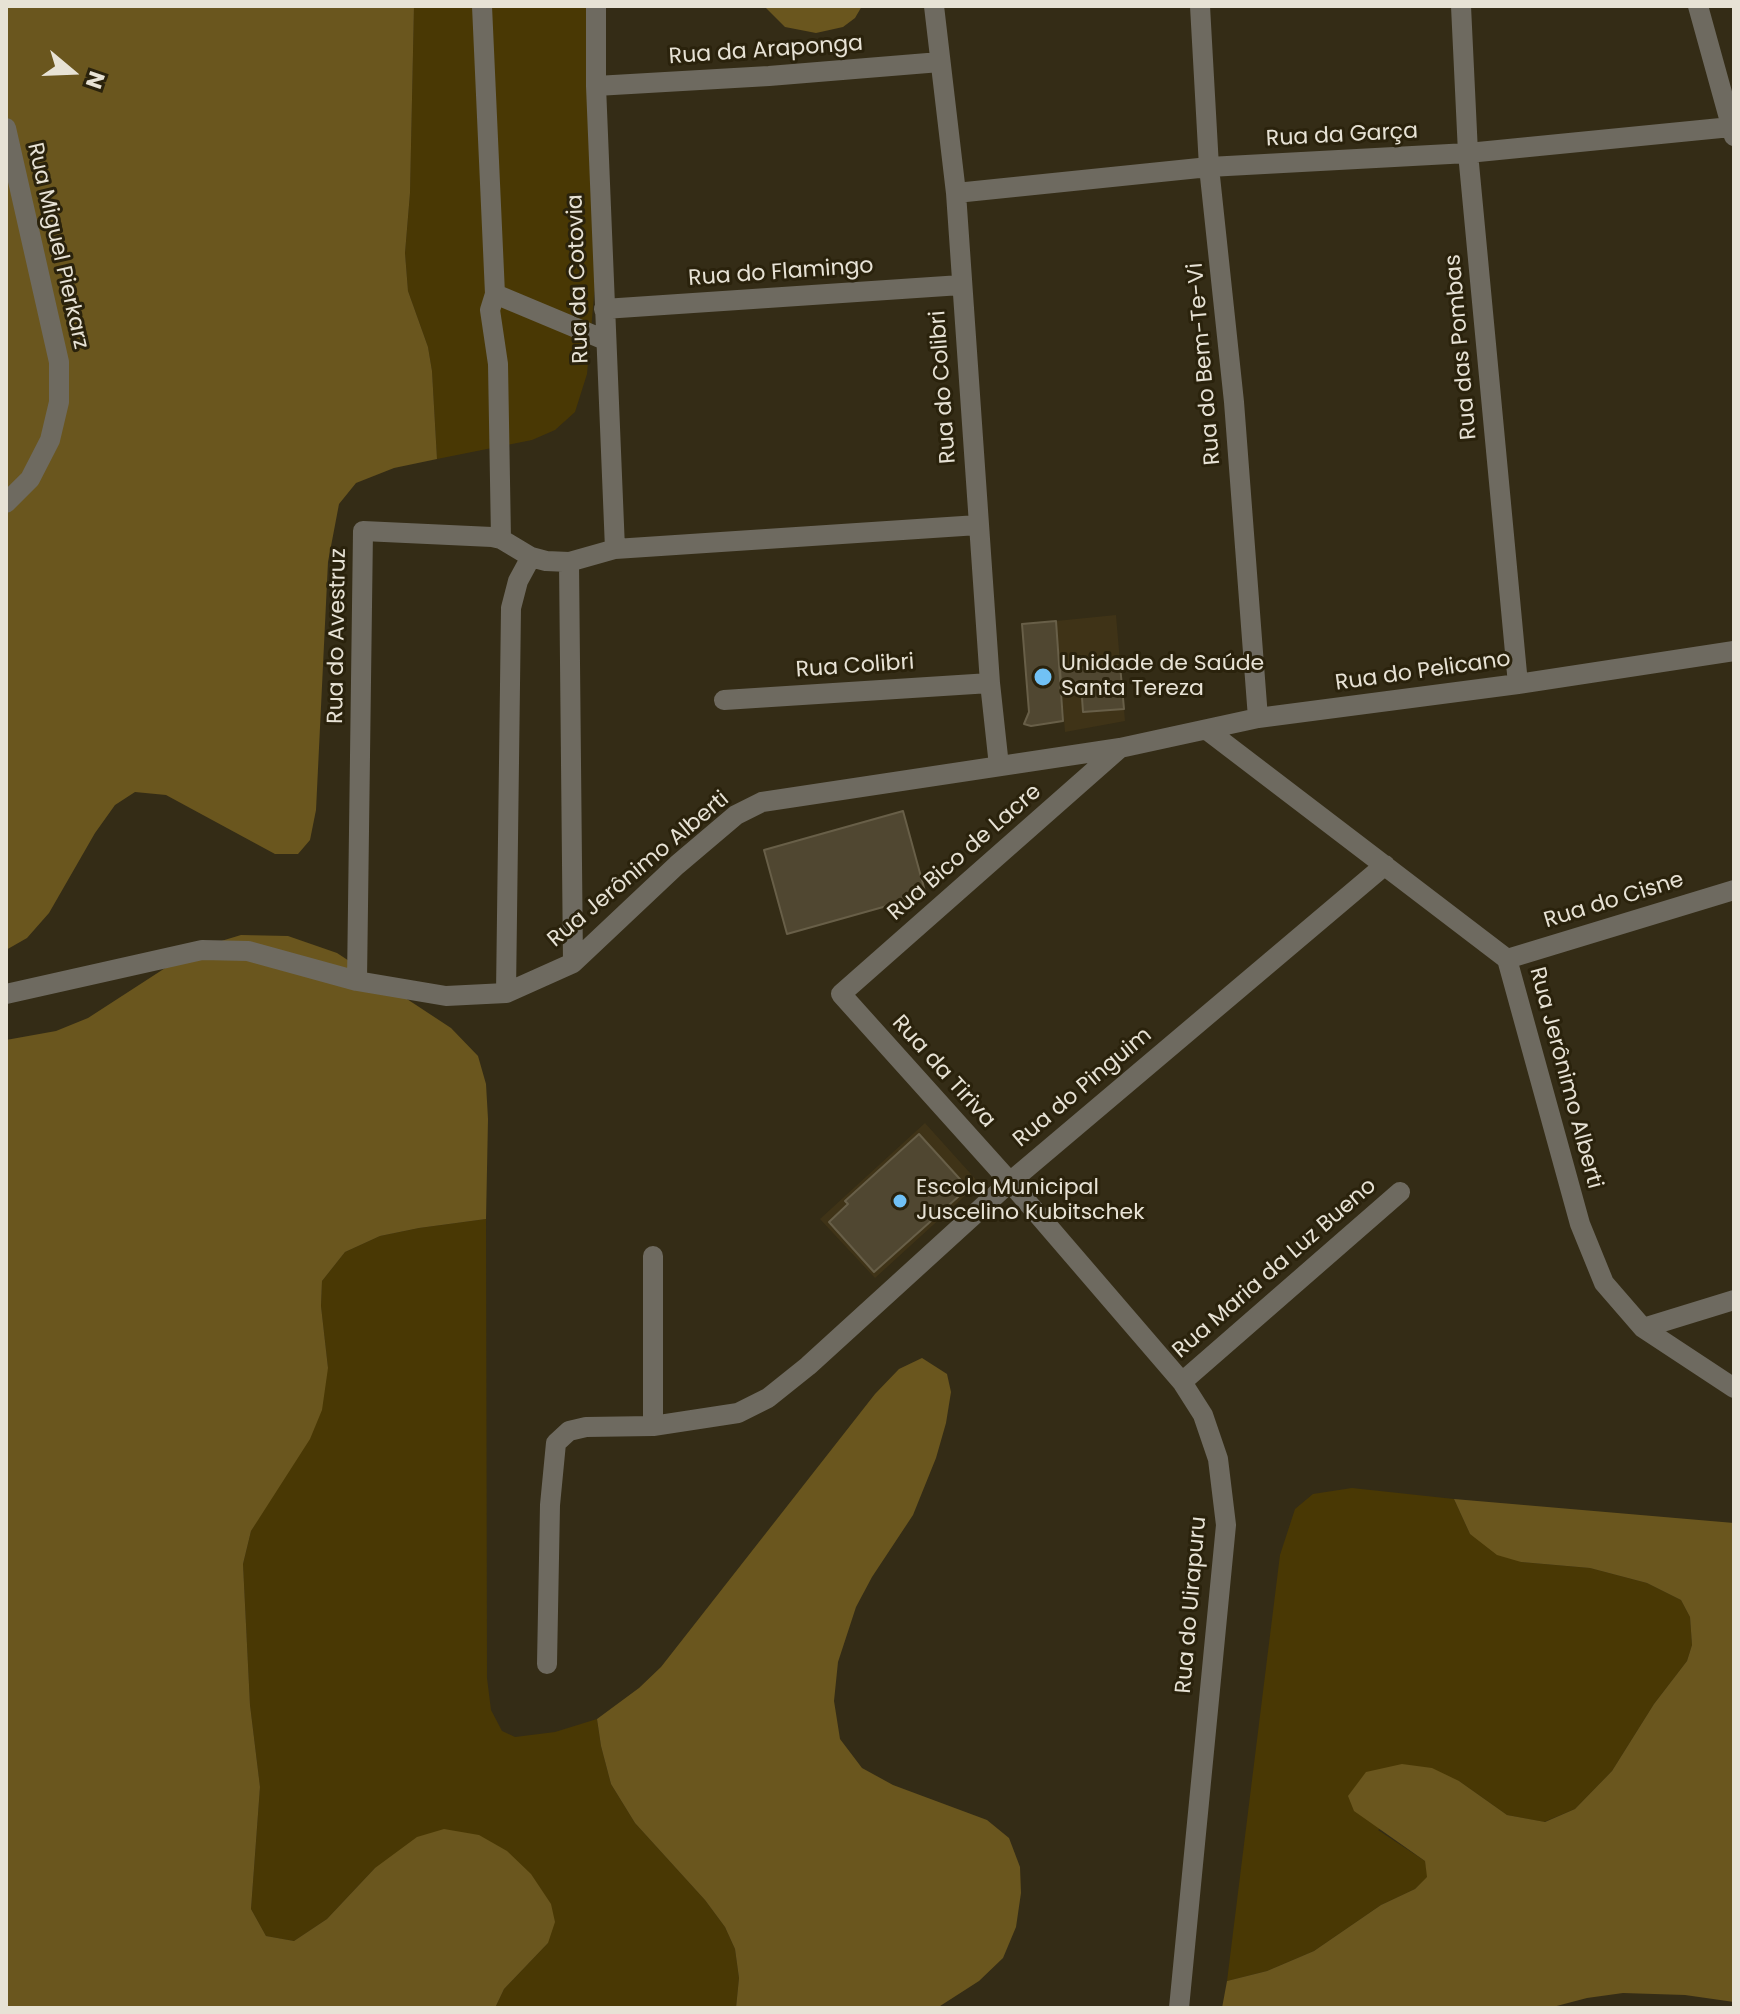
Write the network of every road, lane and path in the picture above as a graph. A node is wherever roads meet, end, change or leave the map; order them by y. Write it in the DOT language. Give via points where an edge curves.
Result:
graph roads {
  1 [pos="482,6"];
  2 [pos="596,6"];
  3 [pos="934,6"];
  4 [pos="1200,6"];
  5 [pos="1461,6"];
  6 [pos="1698,6"];
  7 [pos="940,62"];
  8 [pos="596,86"];
  9 [pos="6,128"];
  10 [pos="1732,132"];
  11 [pos="1468,153"];
  12 [pos="1209,167"];
  13 [pos="956,193"];
  14 [pos="961,285"];
  15 [pos="495,294"];
  16 [pos="604,309"];
  17 [pos="605,340"];
  18 [pos="6,503"];
  19 [pos="978,525"];
  20 [pos="501,539"];
  21 [pos="615,549"];
  22 [pos="531,557"];
  23 [pos="569,562"];
  24 [pos="1734,651"];
  25 [pos="990,683"];
  26 [pos="1518,684"];
  27 [pos="724,700"];
  28 [pos="1258,718"];
  29 [pos="1207,730"];
  30 [pos="1120,748"];
  31 [pos="999,766"];
  32 [pos="1385,865"];
  33 [pos="1734,890"];
  34 [pos="1507,959"];
  35 [pos="573,963"];
  36 [pos="357,981"];
  37 [pos="506,993"];
  38 [pos="6,994"];
  39 [pos="841,994"];
  40 [pos="1010,1182"];
  41 [pos="1400,1192"];
  42 [pos="653,1256"];
  43 [pos="1734,1300"];
  44 [pos="1643,1328"];
  45 [pos="1182,1382"];
  46 [pos="1734,1388"];
  47 [pos="653,1426"];
  48 [pos="547,1664"];
  49 [pos="1177,2007"];
  1 -- 15 [label="street"];
  2 -- 8 [label="street, Rua da Cotovia"];
  3 -- 7 [label="street, Rua do Colibri"];
  4 -- 12 [label="street, Rua do Bem-Te-Vi"];
  5 -- 11 [label="street, Rua das Pombas"];
  6 -- 10 [label="street"];
  7 -- 8 [label="street, Rua da Araponga"];
  7 -- 13 [label="street, Rua do Colibri"];
  8 -- 16 [label="street, Rua da Cotovia"];
  9 -- 18 [label="street, Rua Miguel Pierkarz" via="59,362 59,402 50,440 30,479"];
  10 -- 11 [label="street, Rua da Garça"];
  11 -- 12 [label="street, Rua da Garça"];
  11 -- 26 [label="street, Rua das Pombas"];
  12 -- 13 [label="street, Rua da Garça"];
  12 -- 28 [label="street, Rua do Bem-Te-Vi" via="1234,402"];
  13 -- 14 [label="street, Rua do Colibri"];
  14 -- 16 [label="street, Rua do Flamingo"];
  14 -- 19 [label="street, Rua do Colibri"];
  15 -- 17 [label="street"];
  15 -- 20 [label="street" via="490,310 498,364"];
  16 -- 17 [label="street, Rua da Cotovia"];
  17 -- 21 [label="street, Rua da Cotovia"];
  19 -- 21 [label="street, Rua do Avestruz"];
  19 -- 25 [label="street, Rua do Colibri"];
  20 -- 22 [label="street, Rua do Avestruz"];
  20 -- 36 [label="street, Rua do Avestruz" via="363,531"];
  21 -- 23 [label="street, Rua do Avestruz"];
  22 -- 23 [label="street, Rua do Avestruz"];
  22 -- 37 [label="street" via="511,608"];
  23 -- 35 [label="street"];
  24 -- 26 [label="street, Rua do Pelicano"];
  25 -- 27 [label="street, Rua Colibri"];
  25 -- 31 [label="street, Rua do Colibri"];
  26 -- 28 [label="street, Rua do Pelicano"];
  28 -- 29 [label="street, Rua do Pelicano"];
  29 -- 30 [label="street, Rua do Pelicano"];
  29 -- 32 [label="street, Rua Jerônimo Alberti"];
  30 -- 31 [label="street, Rua Jerônimo Alberti"];
  30 -- 39 [label="street, Rua Bico de Lacre"];
  31 -- 35 [label="street, Rua Jerônimo Alberti" via="762,802 724,825"];
  32 -- 34 [label="street, Rua Jerônimo Alberti"];
  32 -- 40 [label="street, Rua do Pinguim"];
  33 -- 34 [label="street, Rua do Cisne"];
  34 -- 44 [label="street, Rua Jerônimo Alberti" via="1580,1224 1604,1283"];
  35 -- 37 [label="street, Rua Jerônimo Alberti"];
  36 -- 37 [label="street, Rua Jerônimo Alberti" via="446,996"];
  36 -- 38 [label="street, Rua Jerônimo Alberti" via="248,951 202,950"];
  39 -- 40 [label="street, Rua da Tiriva"];
  40 -- 45 [label="street, Rua do Uirapuru"];
  40 -- 47 [label="street, Rua do Pinguim" via="768,1398 738,1413"];
  41 -- 45 [label="street, Rua Maria da Luz Bueno"];
  42 -- 47 [label="street"];
  43 -- 44 [label="street"];
  44 -- 46 [label="street, Rua Jerônimo Alberti"];
  45 -- 49 [label="street, Rua do Uirapuru" via="1203,1415 1218,1459 1226,1525"];
  47 -- 48 [label="street, Rua do Pinguim" via="586,1427 569,1431 556,1443"];
}
